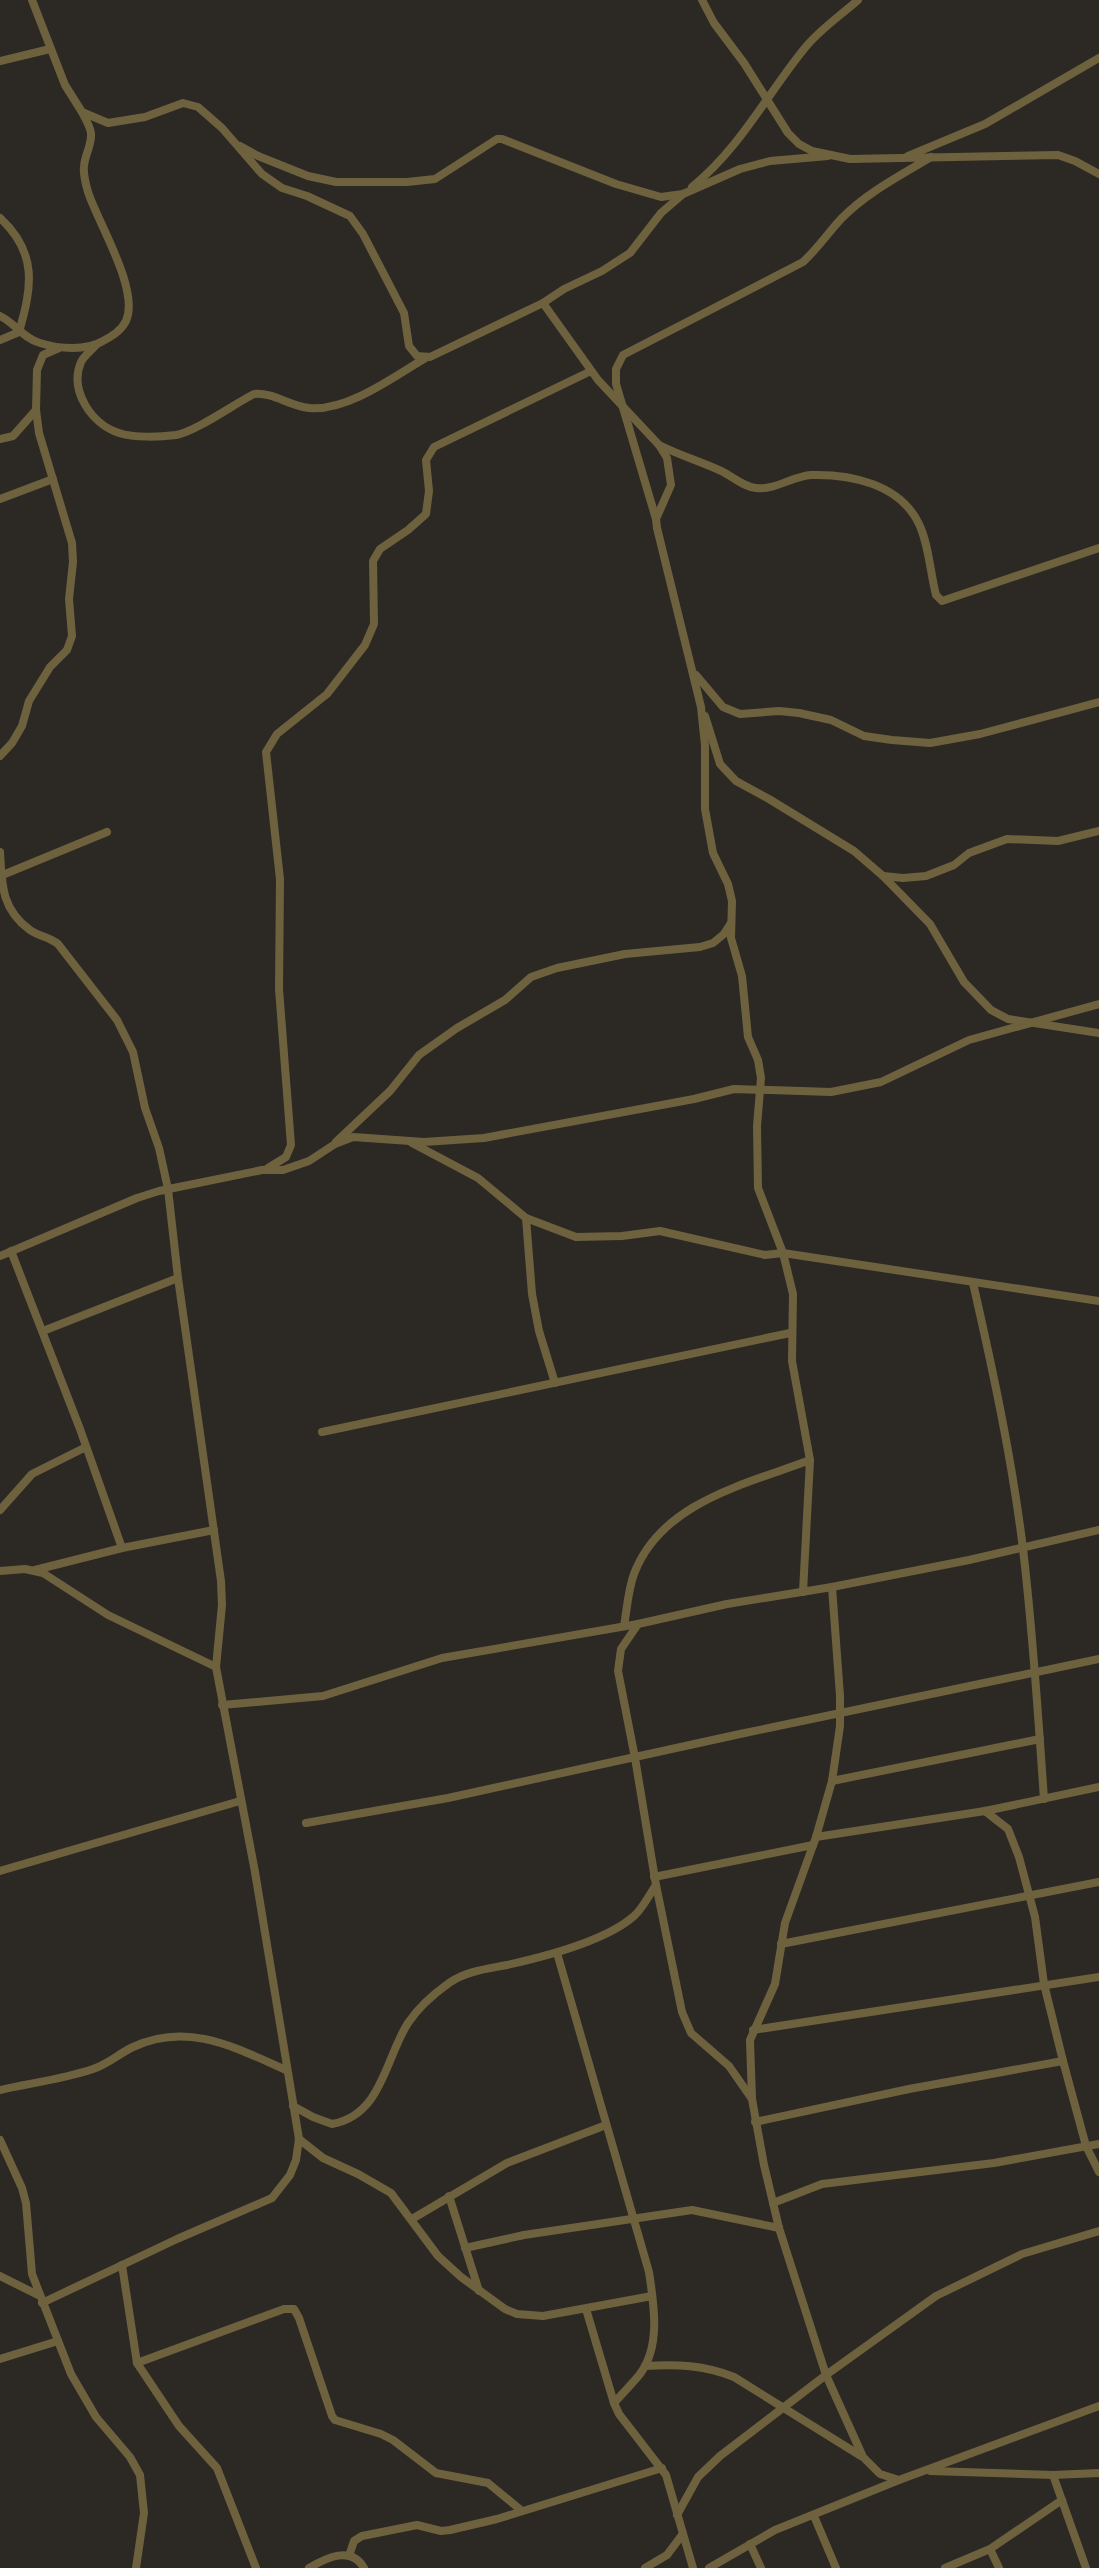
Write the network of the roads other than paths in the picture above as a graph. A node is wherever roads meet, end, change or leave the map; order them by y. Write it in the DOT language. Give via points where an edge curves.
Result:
graph roads {
  1 [pos="32,0"];
  2 [pos="702,0"];
  3 [pos="858,0"];
  4 [pos="50,49"];
  5 [pos="1099,58"];
  6 [pos="0,61"];
  7 [pos="768,101"];
  8 [pos="82,112"];
  9 [pos="234,142"];
  10 [pos="828,156"];
  11 [pos="931,157"];
  12 [pos="904,158"];
  13 [pos="1099,174"];
  14 [pos="683,194"];
  15 [pos="0,218"];
  16 [pos="543,303"];
  17 [pos="0,316"];
  18 [pos="19,332"];
  19 [pos="0,340"];
  20 [pos="96,345"];
  21 [pos="59,348"];
  22 [pos="427,357"];
  23 [pos="591,371"];
  24 [pos="621,404"];
  25 [pos="36,410"];
  26 [pos="0,439"];
  27 [pos="659,445"];
  28 [pos="53,479"];
  29 [pos="0,499"];
  30 [pos="656,518"];
  31 [pos="1099,548"];
  32 [pos="694,674"];
  33 [pos="1099,702"];
  34 [pos="701,707"];
  35 [pos="0,756"];
  36 [pos="1099,831"];
  37 [pos="107,832"];
  38 [pos="0,852"];
  39 [pos="0,876"];
  40 [pos="883,876"];
  41 [pos="732,921"];
  42 [pos="1099,1004"];
  43 [pos="1033,1023"];
  44 [pos="1099,1033"];
  45 [pos="761,1089"];
  46 [pos="407,1140"];
  47 [pos="335,1144"];
  48 [pos="262,1170"];
  49 [pos="168,1189"];
  50 [pos="526,1218"];
  51 [pos="11,1251"];
  52 [pos="783,1253"];
  53 [pos="0,1256"];
  54 [pos="178,1278"];
  55 [pos="973,1283"];
  56 [pos="1099,1301"];
  57 [pos="42,1331"];
  58 [pos="790,1333"];
  59 [pos="555,1383"];
  60 [pos="322,1432"];
  61 [pos="86,1447"];
  62 [pos="810,1460"];
  63 [pos="0,1510"];
  64 [pos="1099,1524"];
  65 [pos="214,1530"];
  66 [pos="1099,1530"];
  67 [pos="1087,1533"];
  68 [pos="122,1548"];
  69 [pos="1022,1548"];
  70 [pos="35,1570"];
  71 [pos="0,1571"];
  72 [pos="832,1587"];
  73 [pos="803,1592"];
  74 [pos="638,1624"];
  75 [pos="624,1626"];
  76 [pos="1099,1659"];
  77 [pos="216,1667"];
  78 [pos="1035,1674"];
  79 [pos="222,1705"];
  80 [pos="840,1713"];
  81 [pos="1040,1739"];
  82 [pos="636,1758"];
  83 [pos="832,1781"];
  84 [pos="1099,1787"];
  85 [pos="1044,1799"];
  86 [pos="240,1801"];
  87 [pos="985,1811"];
  88 [pos="306,1823"];
  89 [pos="816,1837"];
  90 [pos="814,1845"];
  91 [pos="0,1870"];
  92 [pos="655,1881"];
  93 [pos="1099,1882"];
  94 [pos="1029,1897"];
  95 [pos="781,1944"];
  96 [pos="557,1953"];
  97 [pos="1099,1977"];
  98 [pos="1044,1984"];
  99 [pos="753,2030"];
  100 [pos="1063,2061"];
  101 [pos="286,2070"];
  102 [pos="0,2090"];
  103 [pos="752,2099"];
  104 [pos="293,2106"];
  105 [pos="755,2122"];
  106 [pos="606,2125"];
  107 [pos="299,2138"];
  108 [pos="0,2140"];
  109 [pos="1099,2144"];
  110 [pos="1086,2146"];
  111 [pos="1099,2172"];
  112 [pos="449,2196"];
  113 [pos="773,2203"];
  114 [pos="412,2219"];
  115 [pos="633,2219"];
  116 [pos="779,2228"];
  117 [pos="1099,2231"];
  118 [pos="465,2248"];
  119 [pos="122,2265"];
  120 [pos="0,2276"];
  121 [pos="479,2290"];
  122 [pos="38,2295"];
  123 [pos="652,2296"];
  124 [pos="42,2303"];
  125 [pos="586,2309"];
  126 [pos="58,2341"];
  127 [pos="0,2359"];
  128 [pos="137,2363"];
  129 [pos="645,2366"];
  130 [pos="826,2375"];
  131 [pos="614,2403"];
  132 [pos="1099,2406"];
  133 [pos="782,2409"];
  134 [pos="862,2457"];
  135 [pos="662,2468"];
  136 [pos="925,2471"];
  137 [pos="1099,2474"];
  138 [pos="1053,2475"];
  139 [pos="899,2480"];
  140 [pos="1062,2500"];
  141 [pos="522,2511"];
  142 [pos="677,2515"];
  143 [pos="814,2516"];
  144 [pos="682,2534"];
  145 [pos="750,2544"];
  146 [pos="990,2549"];
  147 [pos="349,2556"];
  148 [pos="134,2567"];
  149 [pos="256,2568"];
  150 [pos="309,2568"];
  151 [pos="364,2568"];
  152 [pos="645,2568"];
  153 [pos="693,2568"];
  154 [pos="709,2568"];
  155 [pos="761,2568"];
  156 [pos="836,2568"];
  157 [pos="946,2568"];
  158 [pos="999,2568"];
  159 [pos="1086,2568"];
  1 -- 4 [label="street"];
  2 -- 7 [label="street" via="714,23"];
  3 -- 7 [label="street" via="804,48"];
  4 -- 6 [label="street"];
  4 -- 8 [label="street" via="65,85"];
  5 -- 12 [label="street" via="993,120"];
  7 -- 10 [label="street" via="799,144"];
  7 -- 14 [label="street" via="717,164"];
  8 -- 9 [label="street" via="108,122 145,117 183,103 198,107"];
  8 -- 20 [label="street" via="91,132 84,166 87,191 119,264 128,295 126,320 116,334"];
  9 -- 14 [label="street" via="258,156 308,176 336,182 407,182 435,179 497,139 502,139 645,194 661,197"];
  9 -- 22 [label="street" via="262,174 282,188 350,216 363,234 404,313 409,346 418,356"];
  10 -- 12 [label="street"];
  10 -- 14 [label="street" via="777,160 740,169"];
  11 -- 12 [label="street"];
  11 -- 13 [label="street" via="1058,156 1075,160"];
  11 -- 24 [label="street" via="879,189 842,218 803,262 622,355 616,369"];
  14 -- 16 [label="street" via="661,214 630,253"];
  15 -- 18 [label="street" via="26,253 30,276 29,299"];
  16 -- 22 [label="street"];
  16 -- 23 [label="street"];
  17 -- 18 [label="street"];
  18 -- 19 [label="street"];
  18 -- 21 [label="street" via="39,343"];
  20 -- 21 [label="street"];
  20 -- 22 [label="street" via="82,362 78,376 81,398 87,410 118,433 147,435 177,435 254,394 267,393 309,408 328,406 359,396"];
  21 -- 25 [label="street" via="43,355 37,370"];
  23 -- 24 [label="street"];
  23 -- 48 [label="street" via="434,447 426,460 429,491 426,514 380,549 373,561 374,624 365,645 327,694 277,734 266,752 280,879 279,989 291,1145 286,1157"];
  24 -- 27 [label="street"];
  24 -- 30 [label="street"];
  25 -- 26 [label="street" via="13,436"];
  25 -- 28 [label="street" via="39,433"];
  27 -- 30 [label="street" via="666,458 671,485"];
  27 -- 31 [label="street" via="753,488 765,488 810,475 850,477 868,481 890,492 919,524 936,595 942,601"];
  28 -- 29 [label="street"];
  28 -- 35 [label="street" via="72,542 69,599 72,636 67,650 50,667 29,701 22,726 12,743"];
  30 -- 32 [label="street"];
  32 -- 33 [label="street" via="723,707 740,714 799,713 832,720 864,736 930,743 980,734"];
  32 -- 34 [label="street"];
  34 -- 40 [label="street" via="720,764 736,781 854,851"];
  34 -- 41 [label="street" via="705,745 705,809 713,853 728,884"];
  36 -- 40 [label="street" via="1058,841 1007,839 970,853 954,865 926,876"];
  37 -- 39 [label="street"];
  38 -- 39 [label="street"];
  39 -- 49 [label="street" via="11,913 31,931 58,944 117,1020 133,1052"];
  40 -- 43 [label="street" via="930,924 964,982 976,996 991,1010 1008,1019"];
  41 -- 45 [label="street" via="731,938 742,976 748,1037 758,1060"];
  41 -- 47 [label="street" via="713,943 592,960 532,977 505,1000 419,1055 390,1091"];
  42 -- 43 [label="street"];
  43 -- 44 [label="street"];
  43 -- 45 [label="street" via="969,1040 881,1082 831,1092"];
  45 -- 46 [label="street" via="734,1089 484,1138"];
  45 -- 52 [label="street" via="757,1126 758,1188"];
  46 -- 47 [label="street" via="353,1137"];
  46 -- 50 [label="street" via="478,1178"];
  47 -- 48 [label="street" via="309,1161 283,1170"];
  48 -- 49 [label="street"];
  49 -- 51 [label="street" via="117,1205"];
  49 -- 54 [label="street"];
  50 -- 52 [label="street" via="576,1238 660,1231 765,1255"];
  50 -- 59 [label="street" via="535,1312"];
  51 -- 53 [label="street"];
  51 -- 57 [label="street"];
  52 -- 55 [label="street"];
  52 -- 58 [label="street" via="793,1294"];
  54 -- 57 [label="street"];
  54 -- 65 [label="street"];
  55 -- 56 [label="street"];
  55 -- 69 [label="street" via="1003,1417"];
  57 -- 61 [label="street"];
  58 -- 59 [label="street"];
  58 -- 62 [label="street" via="794,1376"];
  59 -- 60 [label="street"];
  61 -- 63 [label="street" via="32,1474"];
  61 -- 68 [label="street"];
  62 -- 73 [label="street"];
  62 -- 75 [label="street" via="704,1501 663,1530 634,1574"];
  64 -- 67 [label="street"];
  65 -- 68 [label="street"];
  65 -- 77 [label="street" via="222,1592"];
  66 -- 67 [label="street"];
  67 -- 69 [label="street"];
  68 -- 70 [label="street"];
  69 -- 72 [label="street"];
  69 -- 78 [label="street"];
  70 -- 71 [label="street"];
  70 -- 77 [label="street" via="108,1615"];
  72 -- 73 [label="street"];
  72 -- 80 [label="street"];
  73 -- 74 [label="street" via="682,1612"];
  74 -- 75 [label="street"];
  74 -- 82 [label="street" via="621,1649 618,1671"];
  75 -- 79 [label="street" via="442,1658 322,1696"];
  76 -- 78 [label="street"];
  77 -- 79 [label="street"];
  78 -- 80 [label="street"];
  78 -- 81 [label="street"];
  79 -- 86 [label="street"];
  80 -- 82 [label="street"];
  80 -- 83 [label="street"];
  81 -- 83 [label="street"];
  81 -- 85 [label="street"];
  82 -- 88 [label="street" via="448,1798"];
  82 -- 92 [label="street"];
  83 -- 89 [label="street"];
  84 -- 85 [label="street"];
  85 -- 87 [label="street"];
  86 -- 91 [label="street"];
  86 -- 101 [label="street"];
  87 -- 89 [label="street"];
  87 -- 94 [label="street" via="1008,1829"];
  89 -- 90 [label="street"];
  90 -- 92 [label="street"];
  90 -- 95 [label="street"];
  92 -- 96 [label="street" via="634,1916"];
  92 -- 103 [label="street" via="685,2022 699,2041 729,2066"];
  93 -- 94 [label="street"];
  94 -- 95 [label="street"];
  94 -- 98 [label="street" via="1038,1933"];
  95 -- 99 [label="street" via="775,1984"];
  96 -- 104 [label="street" via="473,1972 450,1982 409,2022 380,2085 358,2114 332,2124"];
  96 -- 106 [label="street"];
  97 -- 98 [label="street"];
  98 -- 99 [label="street"];
  98 -- 100 [label="street"];
  99 -- 103 [label="street" via="750,2050"];
  100 -- 105 [label="street"];
  100 -- 110 [label="street"];
  101 -- 102 [label="street" via="221,2042 178,2037 133,2047 94,2069"];
  101 -- 104 [label="street"];
  103 -- 105 [label="street"];
  104 -- 107 [label="street"];
  105 -- 113 [label="street"];
  106 -- 112 [label="street" via="507,2163"];
  106 -- 115 [label="street"];
  107 -- 114 [label="street" via="323,2158 391,2193"];
  107 -- 119 [label="street" via="290,2175 272,2198"];
  108 -- 122 [label="street" via="26,2203 30,2265"];
  109 -- 110 [label="street"];
  110 -- 111 [label="street"];
  110 -- 113 [label="street" via="994,2163 822,2184"];
  112 -- 114 [label="street"];
  112 -- 118 [label="street"];
  113 -- 116 [label="street"];
  114 -- 121 [label="street" via="438,2256"];
  115 -- 116 [label="street" via="692,2210"];
  115 -- 118 [label="street" via="524,2235"];
  115 -- 123 [label="street" via="649,2272"];
  116 -- 130 [label="street"];
  117 -- 130 [label="street" via="1022,2254 936,2296"];
  118 -- 121 [label="street"];
  119 -- 124 [label="street"];
  119 -- 128 [label="street"];
  120 -- 122 [label="street"];
  121 -- 125 [label="street" via="505,2309 523,2315 543,2316"];
  122 -- 124 [label="street"];
  123 -- 125 [label="street"];
  123 -- 129 [label="street" via="653,2340"];
  124 -- 126 [label="street"];
  125 -- 131 [label="street"];
  126 -- 127 [label="street"];
  126 -- 148 [label="street" via="71,2374 92,2410 130,2457 140,2475 144,2513"];
  128 -- 141 [label="street" via="284,2309 294,2309 335,2420 393,2440 436,2473 488,2483"];
  128 -- 149 [label="street" via="179,2426 217,2468"];
  129 -- 131 [label="street"];
  129 -- 133 [label="street" via="684,2364 711,2368 734,2377"];
  130 -- 133 [label="street"];
  130 -- 134 [label="street"];
  131 -- 135 [label="street" via="619,2414"];
  132 -- 136 [label="street"];
  133 -- 134 [label="street"];
  133 -- 142 [label="street" via="698,2477"];
  134 -- 139 [label="street" via="876,2471"];
  135 -- 141 [label="street"];
  135 -- 142 [label="street" via="671,2487"];
  136 -- 138 [label="street"];
  136 -- 139 [label="street"];
  137 -- 138 [label="street"];
  138 -- 140 [label="street"];
  139 -- 143 [label="street"];
  140 -- 146 [label="street"];
  140 -- 159 [label="street"];
  141 -- 147 [label="street" via="450,2530 408,2526 362,2536 354,2541"];
  142 -- 144 [label="street"];
  143 -- 145 [label="street" via="775,2530"];
  143 -- 156 [label="street"];
  144 -- 152 [label="street" via="667,2555"];
  144 -- 153 [label="street"];
  145 -- 154 [label="street"];
  145 -- 155 [label="street"];
  146 -- 157 [label="street"];
  146 -- 158 [label="street"];
  147 -- 150 [label="street" via="334,2555"];
  147 -- 151 [label="street"];
}
